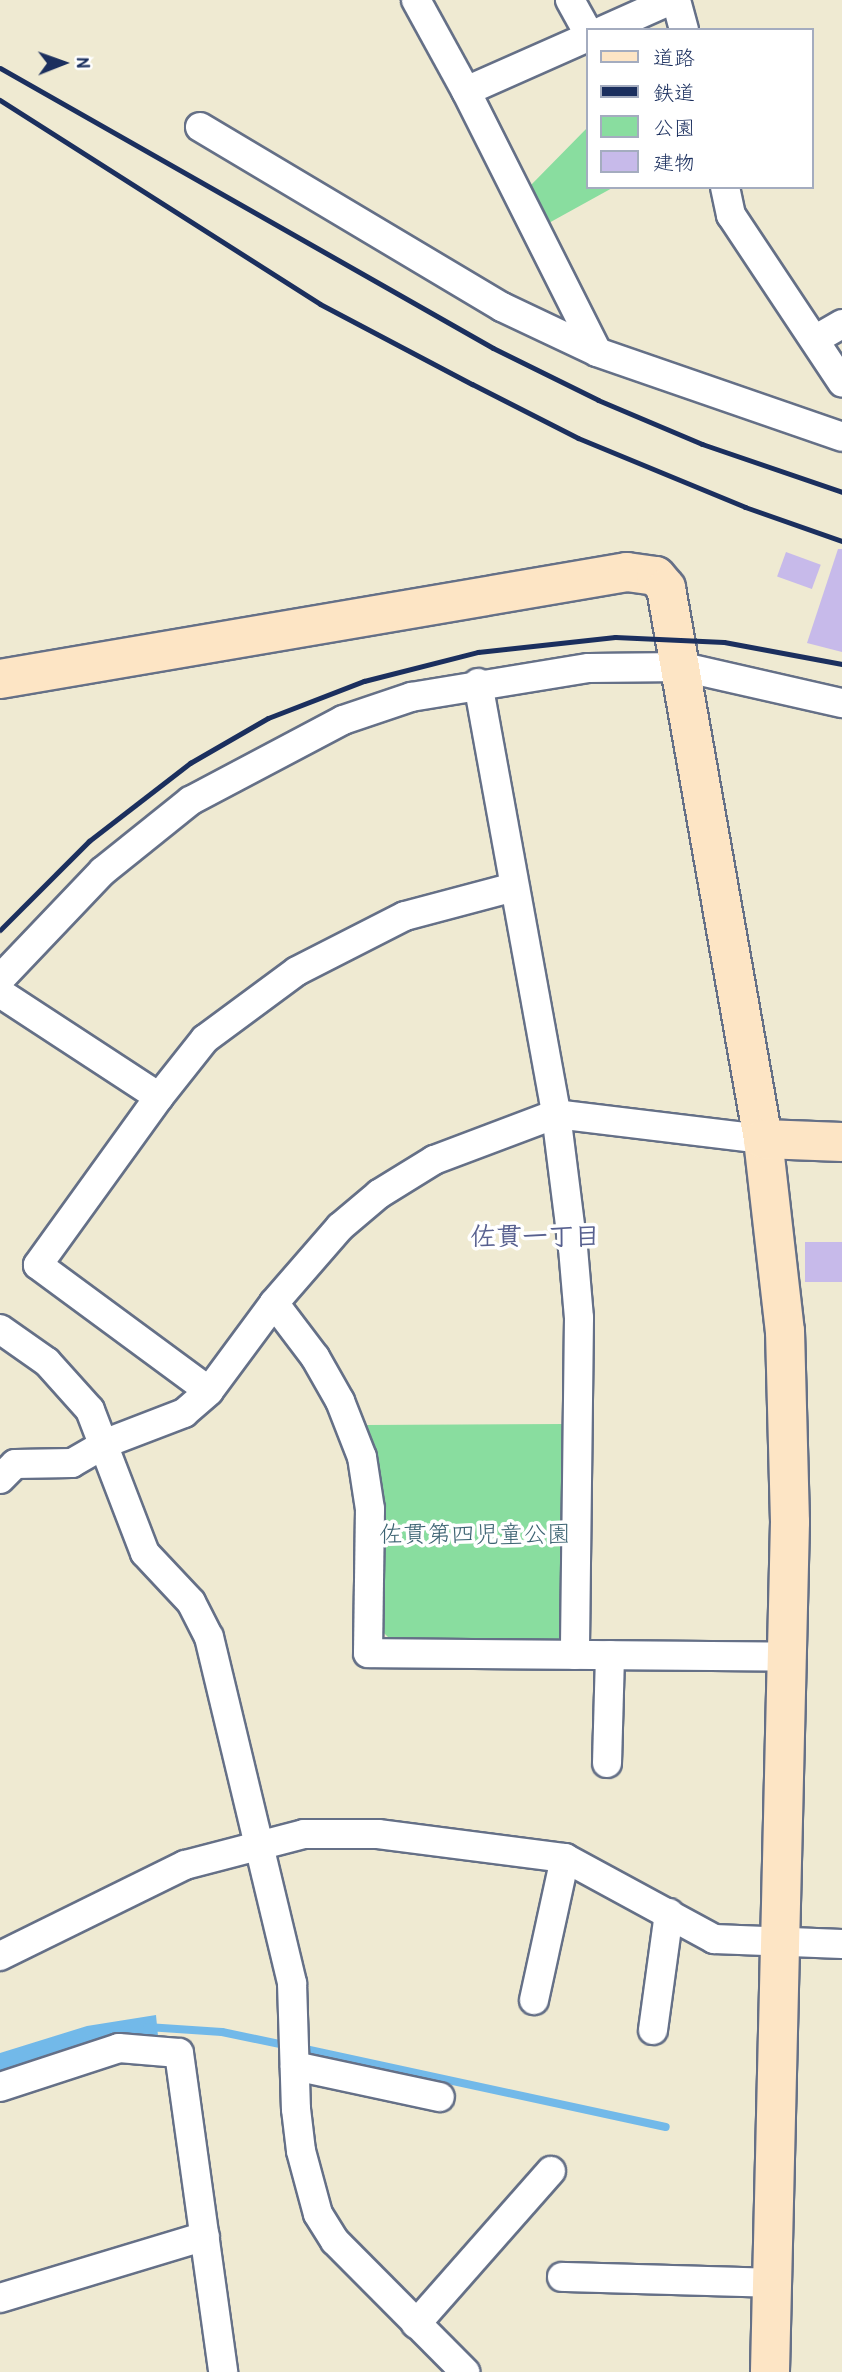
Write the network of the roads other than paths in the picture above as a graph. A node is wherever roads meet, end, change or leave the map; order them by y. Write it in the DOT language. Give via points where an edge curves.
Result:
graph roads {
  1 [pos="416,0"];
  2 [pos="570,0"];
  3 [pos="676,0"];
  4 [pos="656,3"];
  5 [pos="608,28"];
  6 [pos="683,28"];
  7 [pos="586,31"];
  8 [pos="586,36"];
  9 [pos="466,91"];
  10 [pos="200,127"];
  11 [pos="725,189"];
  12 [pos="842,324"];
  13 [pos="816,340"];
  14 [pos="597,352"];
  15 [pos="842,382"];
  16 [pos="842,437"];
  17 [pos="683,667"];
  18 [pos="0,679"];
  19 [pos="478,683"];
  20 [pos="842,703"];
  21 [pos="514,887"];
  22 [pos="0,979"];
  23 [pos="0,993"];
  24 [pos="159,1097"];
  25 [pos="556,1114"];
  26 [pos="763,1139"];
  27 [pos="842,1142"];
  28 [pos="274,1303"];
  29 [pos="0,1329"];
  30 [pos="209,1391"];
  31 [pos="106,1443"];
  32 [pos="0,1479"];
  33 [pos="576,1655"];
  34 [pos="610,1655"];
  35 [pos="786,1657"];
  36 [pos="607,1763"];
  37 [pos="255,1843"];
  38 [pos="565,1858"];
  39 [pos="668,1913"];
  40 [pos="781,1942"];
  41 [pos="842,1944"];
  42 [pos="0,1956"];
  43 [pos="534,2000"];
  44 [pos="653,2031"];
  45 [pos="295,2066"];
  46 [pos="0,2087"];
  47 [pos="440,2097"];
  48 [pos="551,2171"];
  49 [pos="205,2236"];
  50 [pos="562,2277"];
  51 [pos="773,2283"];
  52 [pos="0,2298"];
  53 [pos="416,2323"];
  54 [pos="223,2372"];
  55 [pos="465,2372"];
  56 [pos="770,2372"];
  1 -- 9 [label="street"];
  2 -- 7 [label="street"];
  3 -- 6 [label="street"];
  4 -- 5 [label="street"];
  8 -- 9 [label="street"];
  9 -- 14 [label="street"];
  10 -- 14 [label="street" via="502,307"];
  11 -- 13 [label="street" via="731,215"];
  12 -- 13 [label="street"];
  13 -- 15 [label="street"];
  14 -- 16 [label="street"];
  17 -- 18 [label="street" via="666,589 656,576 626,572"];
  17 -- 19 [label="street" via="589,668"];
  17 -- 20 [label="street"];
  17 -- 26 [label="street"];
  19 -- 21 [label="street"];
  19 -- 22 [label="street" via="411,697 343,720 190,802 103,871"];
  21 -- 24 [label="street" via="405,916 297,971 205,1039"];
  21 -- 25 [label="street"];
  23 -- 24 [label="street"];
  24 -- 30 [label="street" via="38,1265"];
  25 -- 26 [label="street"];
  25 -- 28 [label="street" via="434,1160 379,1194 340,1227"];
  25 -- 33 [label="street" via="579,1318"];
  26 -- 27 [label="street"];
  26 -- 35 [label="street" via="785,1331 790,1522"];
  28 -- 30 [label="street"];
  28 -- 33 [label="street" via="334,1390 362,1457 370,1509 368,1653"];
  29 -- 31 [label="street" via="47,1362 69,1385 90,1410"];
  30 -- 31 [label="street" via="184,1413"];
  31 -- 32 [label="street" via="72,1464 15,1464"];
  31 -- 37 [label="street" via="145,1553 191,1602 209,1637"];
  33 -- 34 [label="street"];
  34 -- 35 [label="street"];
  34 -- 36 [label="street"];
  35 -- 40 [label="street"];
  37 -- 38 [label="street" via="304,1834 378,1834"];
  37 -- 42 [label="street" via="185,1865"];
  37 -- 45 [label="street" via="292,1983"];
  38 -- 39 [label="street"];
  38 -- 43 [label="street"];
  39 -- 40 [label="street" via="714,1939"];
  39 -- 44 [label="street"];
  40 -- 41 [label="street"];
  40 -- 51 [label="street"];
  45 -- 47 [label="street"];
  45 -- 53 [label="street" via="301,2151 318,2214 334,2241"];
  46 -- 49 [label="street" via="118,2048 180,2053"];
  48 -- 53 [label="street"];
  49 -- 52 [label="street"];
  49 -- 54 [label="street"];
  50 -- 51 [label="street"];
  51 -- 56 [label="street"];
  53 -- 55 [label="street"];
}
